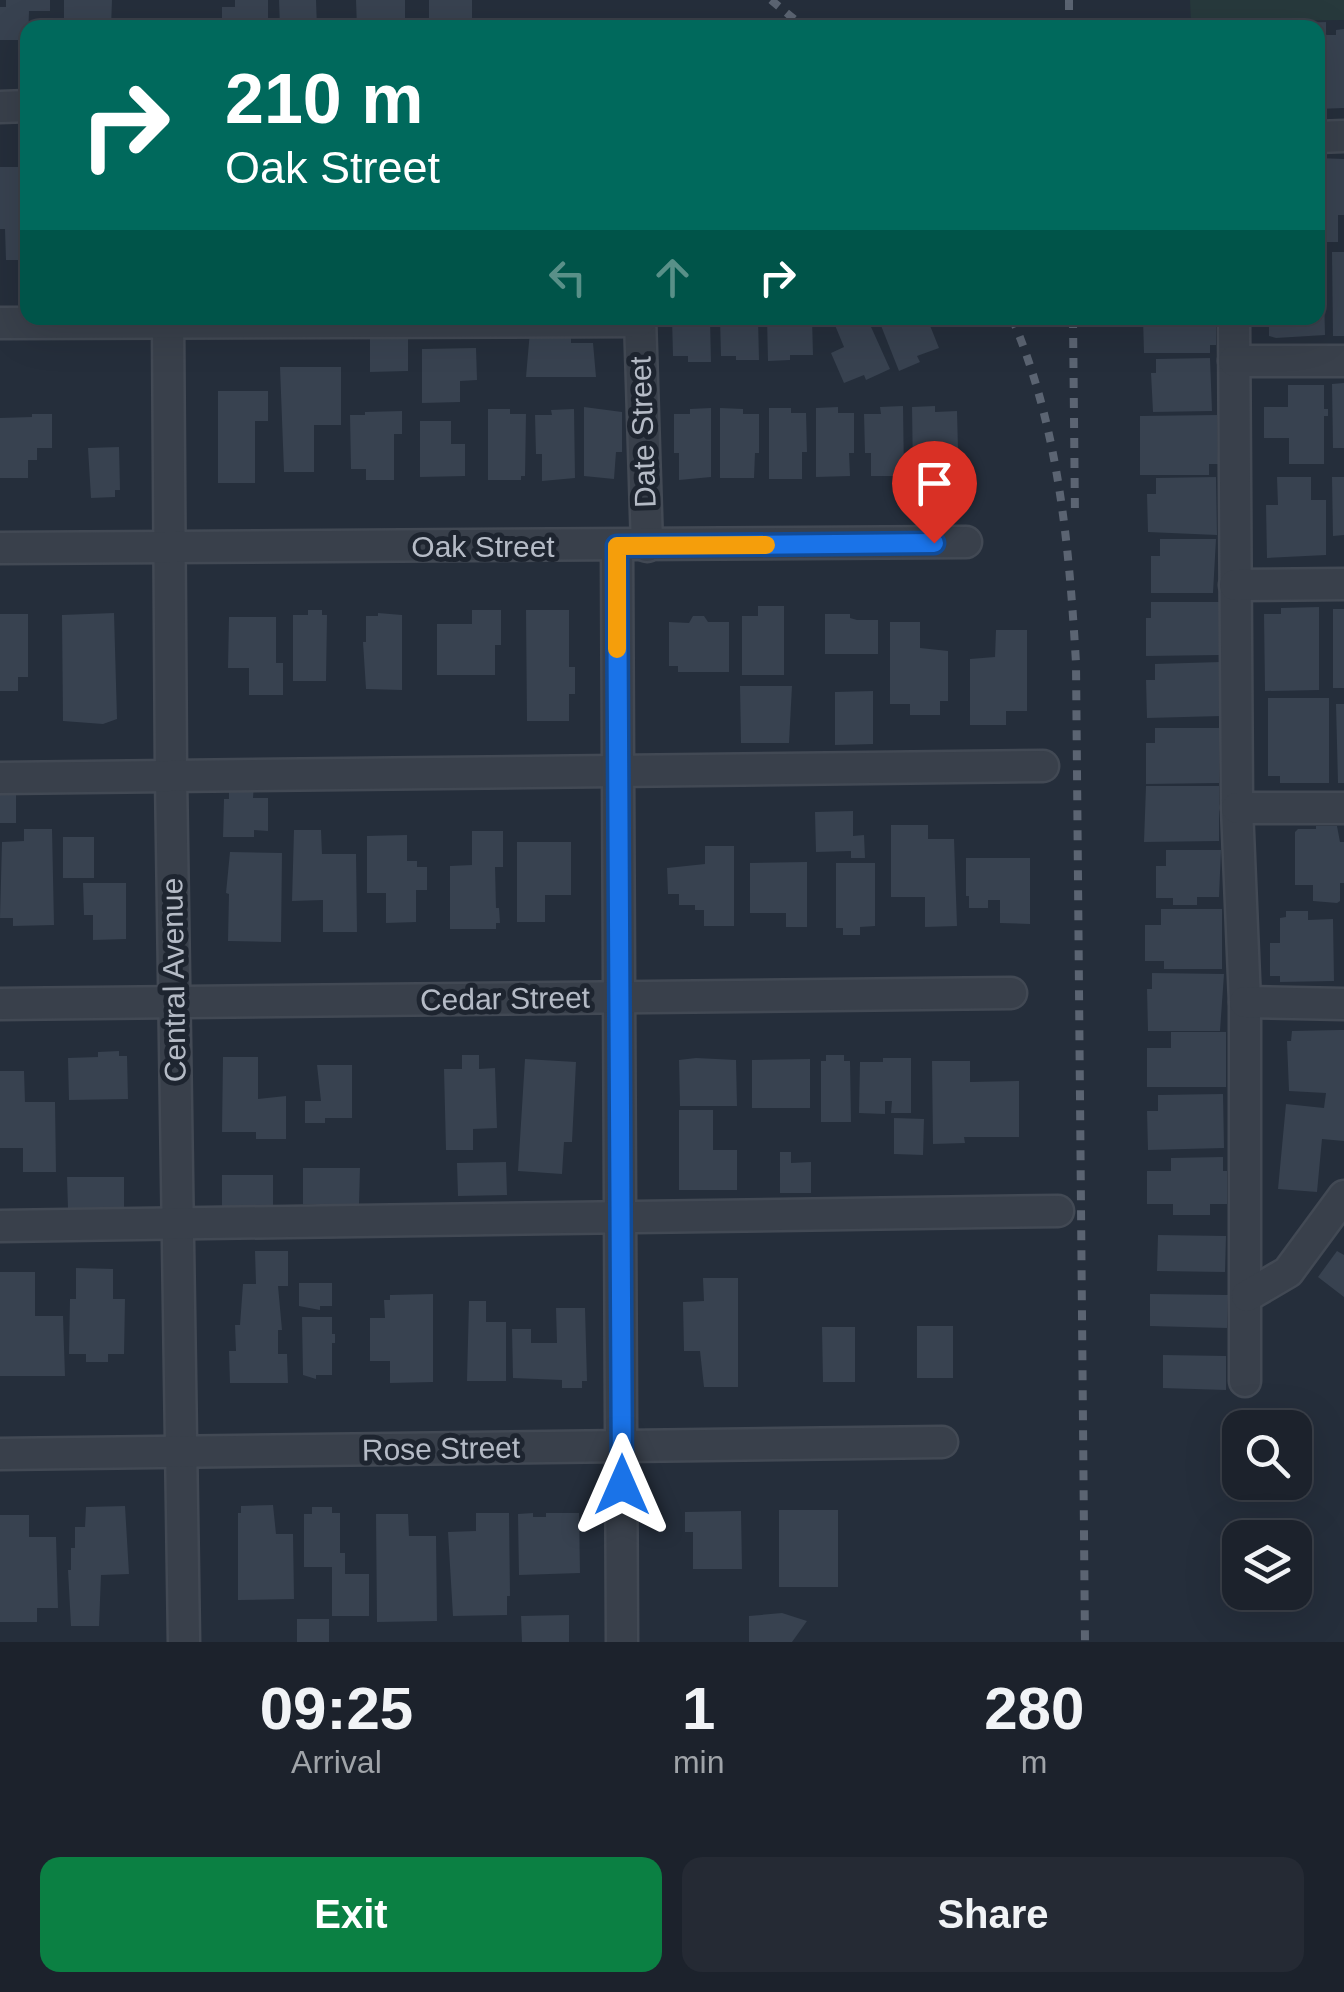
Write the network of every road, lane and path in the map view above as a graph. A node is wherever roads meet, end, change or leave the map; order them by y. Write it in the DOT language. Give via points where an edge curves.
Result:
graph roads {
  1 [pos="168,325"];
  2 [pos="640,325"];
  3 [pos="1234,325"];
  4 [pos="1234,361"];
  5 [pos="1344,361"];
  6 [pos="966,542"];
  7 [pos="632,546"];
  8 [pos="0,548"];
  9 [pos="168,548"];
  10 [pos="1344,584"];
  11 [pos="1235,585"];
  12 [pos="1043,766"];
  13 [pos="618,771"];
  14 [pos="170,776"];
  15 [pos="0,778"];
  16 [pos="1237,808"];
  17 [pos="1344,808"];
  18 [pos="1011,994"];
  19 [pos="619,998"];
  20 [pos="174,1002"];
  21 [pos="1245,1002"];
  22 [pos="0,1004"];
  23 [pos="1344,1004"];
  24 [pos="1344,1196"];
  25 [pos="1058,1211"];
  26 [pos="620,1217"];
  27 [pos="178,1224"];
  28 [pos="0,1226"];
  29 [pos="1247,1296"];
  30 [pos="1245,1382"];
  31 [pos="942,1442"];
  32 [pos="621,1446"];
  33 [pos="181,1452"];
  34 [pos="0,1454"];
  35 [pos="184,1642"];
  36 [pos="622,1642"];
  1 -- 9 [label="street, Central Avenue"];
  2 -- 7 [label="street, Date Street"];
  3 -- 4 [label="street"];
  4 -- 5 [label="street"];
  4 -- 11 [label="street"];
  6 -- 7 [label="street, Oak Street"];
  7 -- 9 [label="street, Oak Street"];
  7 -- 13 [label="street, Date Street"];
  8 -- 9 [label="street, Oak Street"];
  9 -- 14 [label="street, Central Avenue"];
  10 -- 11 [label="street"];
  11 -- 16 [label="street"];
  12 -- 13 [label="street"];
  13 -- 14 [label="street"];
  13 -- 19 [label="street, Date Street"];
  14 -- 15 [label="street"];
  14 -- 20 [label="street, Central Avenue"];
  16 -- 17 [label="street"];
  16 -- 21 [label="street"];
  18 -- 19 [label="street, Cedar Street"];
  19 -- 20 [label="street, Cedar Street"];
  19 -- 26 [label="street, Date Street"];
  20 -- 22 [label="street, Cedar Street"];
  20 -- 27 [label="street, Central Avenue"];
  21 -- 23 [label="street"];
  21 -- 29 [label="street"];
  24 -- 29 [label="street" via="1288,1272"];
  25 -- 26 [label="street"];
  26 -- 27 [label="street"];
  26 -- 32 [label="street, Date Street"];
  27 -- 28 [label="street"];
  27 -- 33 [label="street, Central Avenue"];
  29 -- 30 [label="street"];
  31 -- 32 [label="street, Rose Street"];
  32 -- 33 [label="street, Rose Street"];
  32 -- 36 [label="street, Date Street"];
  33 -- 34 [label="street, Rose Street"];
  33 -- 35 [label="street, Central Avenue"];
}
